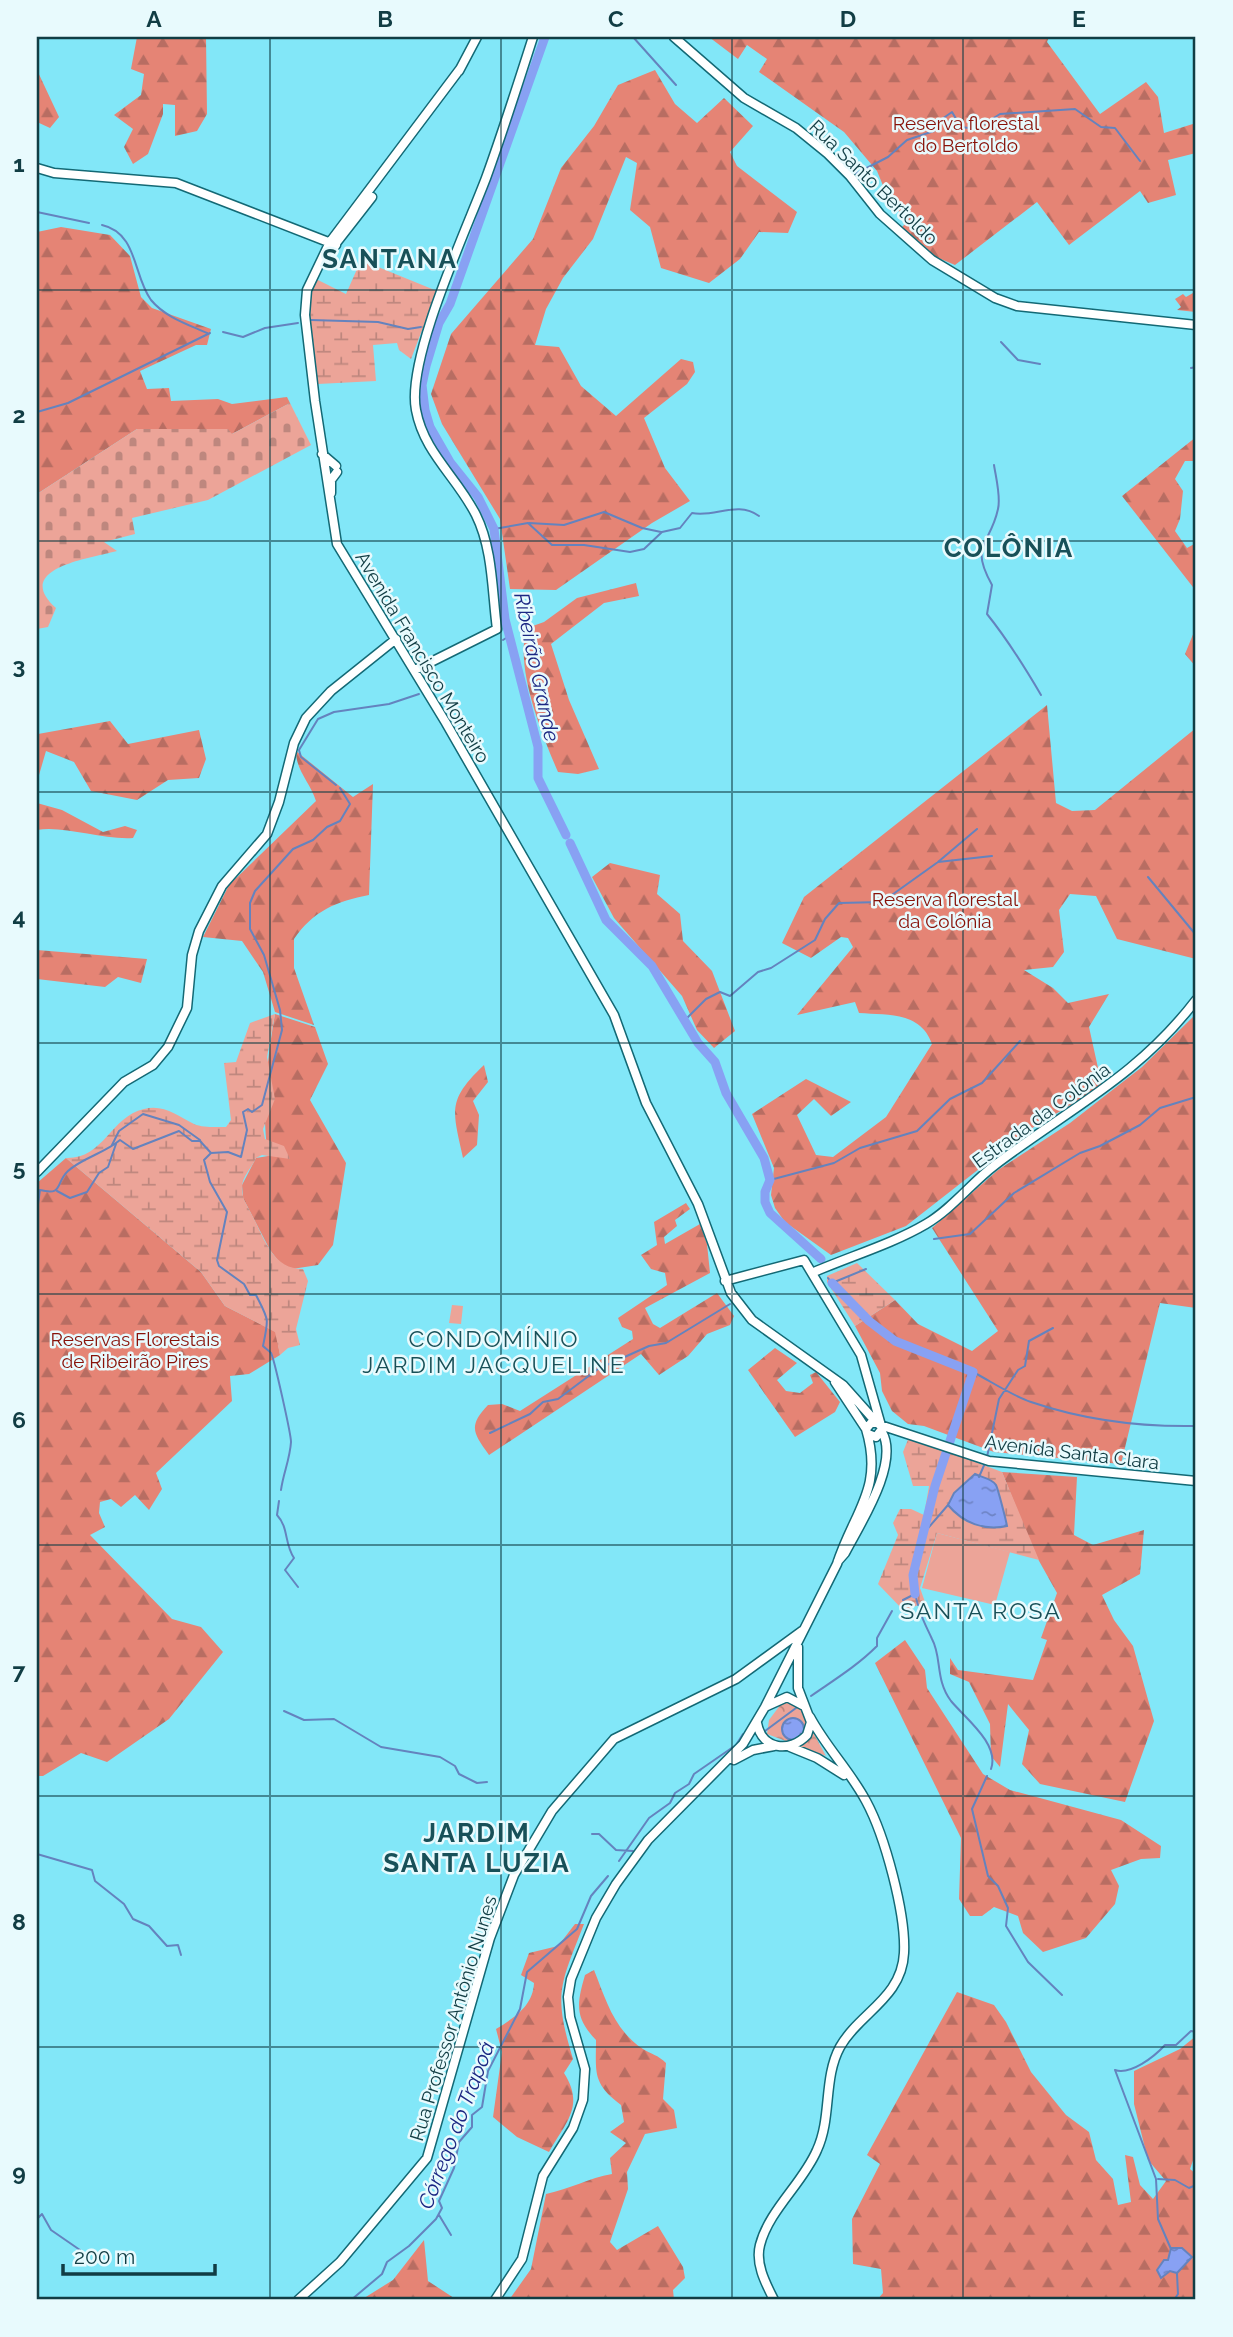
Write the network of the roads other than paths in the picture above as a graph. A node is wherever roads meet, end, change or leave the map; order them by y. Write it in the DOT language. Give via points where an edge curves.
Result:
graph roads {
  1 [pos="477,37"];
  2 [pos="533,37"];
  3 [pos="674,37"];
  4 [pos="37,168"];
  5 [pos="333,244"];
  6 [pos="1196,326"];
  7 [pos="321,454"];
  8 [pos="329,509"];
  9 [pos="396,639"];
  10 [pos="415,670"];
  11 [pos="1196,1000"];
  12 [pos="37,1172"];
  13 [pos="814,1272"];
  14 [pos="725,1281"];
  15 [pos="831,1376"];
  16 [pos="873,1402"];
  17 [pos="880,1427"];
  18 [pos="893,1427"];
  19 [pos="867,1432"];
  20 [pos="906,1432"];
  21 [pos="1196,1481"];
  22 [pos="838,1561"];
  23 [pos="802,1632"];
  24 [pos="779,1647"];
  25 [pos="790,1655"];
  26 [pos="804,1706"];
  27 [pos="765,1707"];
  28 [pos="810,1717"];
  29 [pos="757,1723"];
  30 [pos="776,1746"];
  31 [pos="789,1747"];
  32 [pos="723,1768"];
  33 [pos="854,1783"];
  34 [pos="298,2300"];
  35 [pos="495,2300"];
  36 [pos="774,2300"];
  1 -- 5 [label="street, Avenida Francisco Monteiro" via="433,116"];
  2 -- 10 [label="street" via="414,383 416,413 428,446 483,532 497,629"];
  3 -- 6 [label="street, Rua Santo Bertoldo" via="744,98 790,123 828,154 880,214 932,261 995,298 1017,306"];
  4 -- 5 [label="street" via="176,183"];
  5 -- 7 [label="street, Avenida Francisco Monteiro" via="310,280 305,303"];
  7 -- 8 [label="street, Avenida Francisco Monteiro"];
  7 -- 8 [label="street" via="337,469 331,480"];
  8 -- 9 [label="street, Avenida Francisco Monteiro" via="337,544"];
  9 -- 10 [label="street, Avenida Francisco Monteiro"];
  9 -- 12 [label="street" via="331,691 306,719 294,743 267,834 222,886 199,931 187,1008 168,1047 153,1065 124,1082"];
  10 -- 14 [label="street, Avenida Francisco Monteiro" via="616,1019 640,1102 704,1217"];
  11 -- 13 [label="street, Estrada da Colônia" via="1170,1032 1116,1082 996,1164 938,1216"];
  13 -- 14 [label="street" via="804,1259"];
  13 -- 16 [label="street" via="861,1355"];
  14 -- 15 [label="street, Avenida Francisco Monteiro" via="752,1320"];
  15 -- 17 [label="street, Avenida Francisco Monteiro"];
  15 -- 19 [label="street"];
  16 -- 17 [label="street"];
  16 -- 18 [label="street"];
  17 -- 18 [label="street, Avenida Santa Clara"];
  17 -- 19 [label="street" via="871,1423"];
  17 -- 19 [label="street" via="876,1437"];
  17 -- 20 [label="street, Avenida Santa Clara"];
  17 -- 22 [label="street" via="888,1452 880,1481"];
  18 -- 20 [label="street, Avenida Santa Clara"];
  19 -- 22 [label="street" via="874,1455 871,1481"];
  20 -- 21 [label="street, Avenida Santa Clara" via="986,1460"];
  22 -- 23 [label="street"];
  23 -- 24 [label="street, Rua Professor Antônio Nunes"];
  23 -- 25 [label="street"];
  23 -- 26 [label="street" via="796,1676"];
  24 -- 25 [label="street"];
  24 -- 34 [label="street, Rua Professor Antônio Nunes" via="723,1686 614,1739 552,1811 514,1875 490,1938 427,2158 340,2262"];
  25 -- 27 [label="street"];
  26 -- 27 [label="street" via="787,1697"];
  26 -- 28 [label="street"];
  27 -- 29 [label="street"];
  28 -- 31 [label="street" via="807,1735"];
  28 -- 33 [label="street"];
  29 -- 30 [label="street" via="765,1739"];
  29 -- 32 [label="street"];
  30 -- 31 [label="street"];
  30 -- 32 [label="street" via="745,1753"];
  31 -- 33 [label="street" via="828,1763"];
  32 -- 35 [label="street" via="649,1840 606,1900 585,1944 568,1997 585,2070 583,2100 573,2128 543,2176 522,2259"];
  33 -- 36 [label="street" via="873,1818 901,1912 903,1965 885,1998 838,2051 817,2151 760,2244 760,2264"];
}
